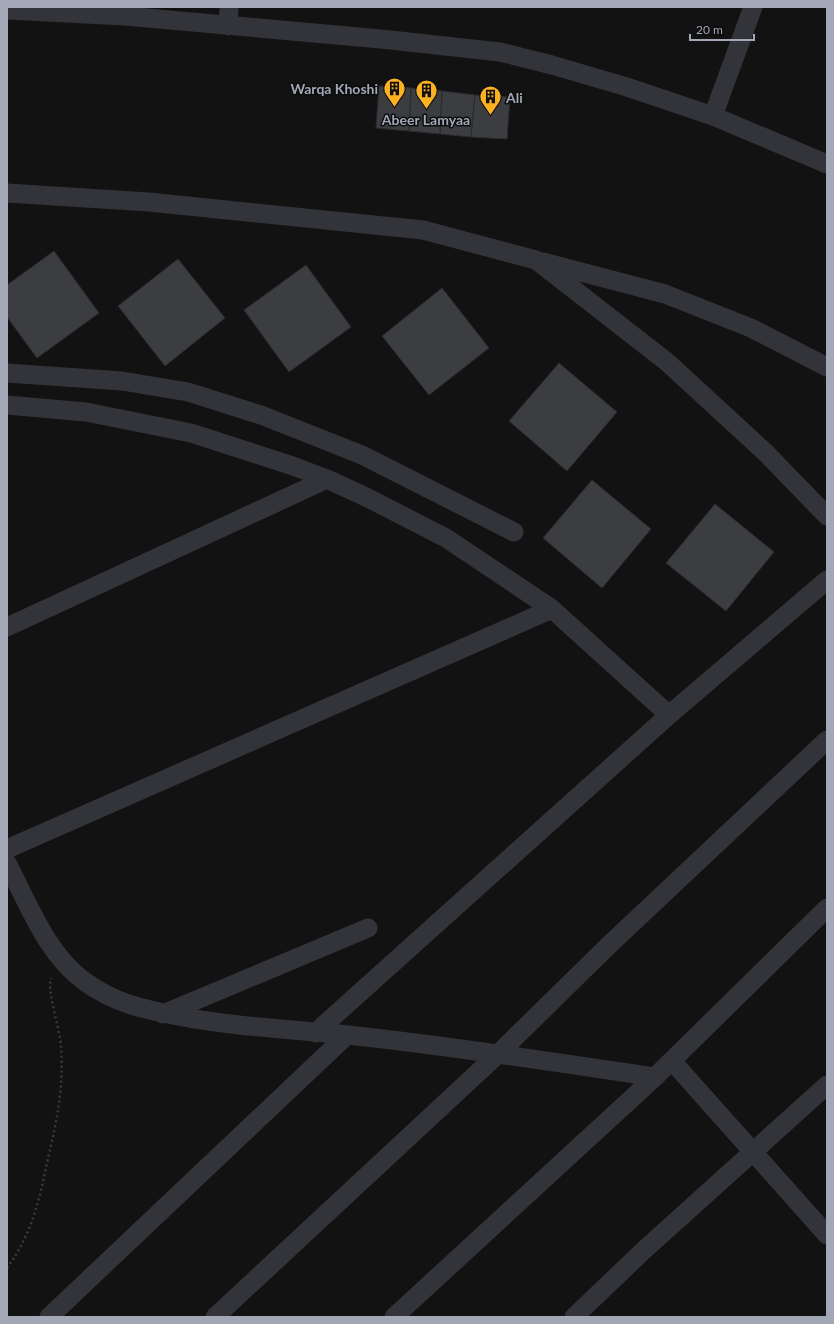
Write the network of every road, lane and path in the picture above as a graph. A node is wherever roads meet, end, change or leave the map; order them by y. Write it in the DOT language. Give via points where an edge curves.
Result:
graph roads {
  1 [pos="229,7"];
  2 [pos="754,7"];
  3 [pos="7,10"];
  4 [pos="228,26"];
  5 [pos="713,116"];
  6 [pos="827,164"];
  7 [pos="7,193"];
  8 [pos="536,260"];
  9 [pos="827,367"];
  10 [pos="7,373"];
  11 [pos="7,405"];
  12 [pos="327,479"];
  13 [pos="827,516"];
  14 [pos="514,532"];
  15 [pos="827,580"];
  16 [pos="552,609"];
  17 [pos="7,627"];
  18 [pos="669,715"];
  19 [pos="827,740"];
  20 [pos="7,849"];
  21 [pos="7,863"];
  22 [pos="827,908"];
  23 [pos="368,928"];
  24 [pos="60,960"];
  25 [pos="163,1014"];
  26 [pos="315,1033"];
  27 [pos="347,1034"];
  28 [pos="498,1054"];
  29 [pos="672,1061"];
  30 [pos="655,1077"];
  31 [pos="827,1085"];
  32 [pos="752,1152"];
  33 [pos="827,1235"];
  34 [pos="7,1268"];
  35 [pos="49,1317"];
  36 [pos="215,1317"];
  37 [pos="394,1317"];
  38 [pos="574,1317"];
  1 -- 4 [label="street"];
  2 -- 5 [label="street"];
  3 -- 4 [label="street" via="125,16"];
  4 -- 5 [label="street" via="380,38 500,52 620,85"];
  5 -- 6 [label="street"];
  7 -- 8 [label="street" via="149,202 423,230"];
  8 -- 9 [label="street" via="666,294 751,328"];
  8 -- 13 [label="street" via="667,362 766,453"];
  10 -- 14 [label="street" via="122,381 188,392 260,415 362,455"];
  11 -- 12 [label="street" via="86,412 191,433"];
  12 -- 16 [label="street" via="446,538"];
  12 -- 17 [label="street"];
  15 -- 18 [label="street"];
  16 -- 18 [label="street"];
  16 -- 20 [label="street"];
  18 -- 26 [label="street"];
  19 -- 28 [label="street" via="608,946"];
  21 -- 24 [label="street"];
  22 -- 29 [label="street"];
  23 -- 25 [label="street"];
  24 -- 25 [label="street" via="107,996 133,1007"];
  24 -- 34 [label="path" via="50,980 61,1045 61,1093 57,1117 32,1224"];
  25 -- 26 [label="street" via="217,1024"];
  26 -- 27 [label="street"];
  27 -- 28 [label="street"];
  27 -- 35 [label="street"];
  28 -- 30 [label="street"];
  28 -- 36 [label="street"];
  29 -- 30 [label="street"];
  29 -- 32 [label="street"];
  30 -- 37 [label="street"];
  31 -- 32 [label="street"];
  32 -- 33 [label="street"];
  32 -- 38 [label="street"];
}
